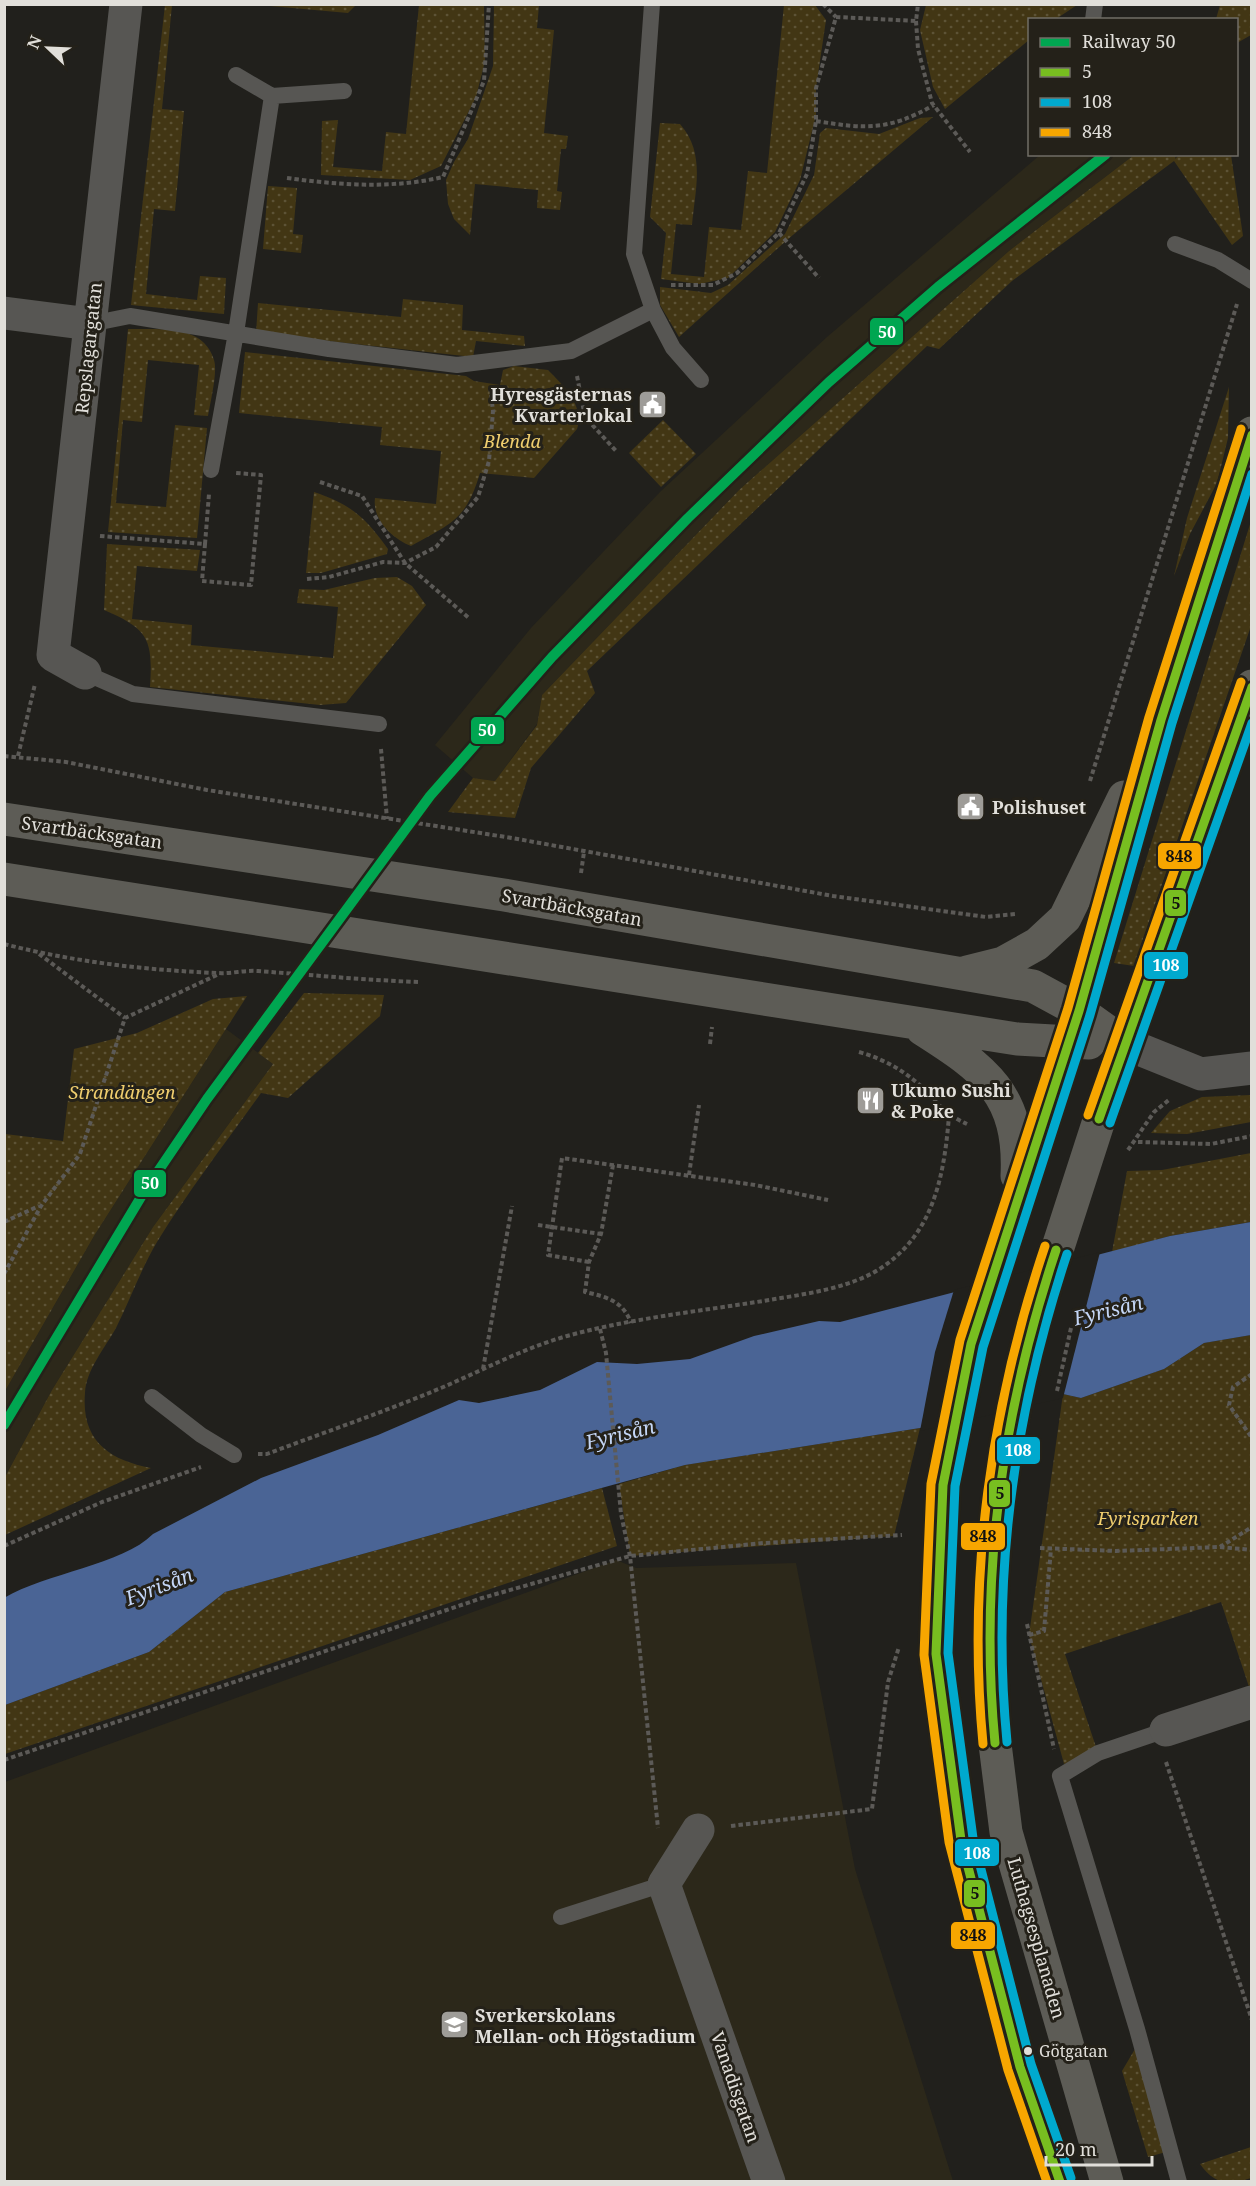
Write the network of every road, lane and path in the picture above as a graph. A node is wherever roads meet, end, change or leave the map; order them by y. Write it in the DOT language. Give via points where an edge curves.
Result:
graph roads {
  1 [pos="126,4"];
  2 [pos="489,4"];
  3 [pos="652,4"];
  4 [pos="823,4"];
  5 [pos="918,4"];
  6 [pos="836,17"];
  7 [pos="916,21"];
  8 [pos="236,75"];
  9 [pos="1251,89"];
  10 [pos="344,91"];
  11 [pos="272,96"];
  12 [pos="934,105"];
  13 [pos="1251,106"];
  14 [pos="816,121"];
  15 [pos="969,152"];
  16 [pos="261,174"];
  17 [pos="779,233"];
  18 [pos="1175,244"];
  19 [pos="819,278"];
  20 [pos="1248,280"];
  21 [pos="644,282"];
  22 [pos="653,310"];
  23 [pos="4,313"];
  24 [pos="90,324"];
  25 [pos="236,333"];
  26 [pos="571,351"];
  27 [pos="487,361"];
  28 [pos="701,380"];
  29 [pos="1251,433"];
  30 [pos="617,452"];
  31 [pos="211,470"];
  32 [pos="320,482"];
  33 [pos="67,534"];
  34 [pos="205,544"];
  35 [pos="405,563"];
  36 [pos="307,579"];
  37 [pos="470,619"];
  38 [pos="53,655"];
  39 [pos="85,673"];
  40 [pos="1251,686"];
  41 [pos="1161,720"];
  42 [pos="379,724"];
  43 [pos="4,756"];
  44 [pos="18,756"];
  45 [pos="1087,792"];
  46 [pos="4,819"];
  47 [pos="387,819"];
  48 [pos="4,879"];
  49 [pos="1018,913"];
  50 [pos="4,944"];
  51 [pos="36,952"];
  52 [pos="221,974"];
  53 [pos="960,974"];
  54 [pos="428,982"];
  55 [pos="1079,1011"];
  56 [pos="124,1018"];
  57 [pos="910,1021"];
  58 [pos="713,1023"];
  59 [pos="1068,1043"];
  60 [pos="1124,1043"];
  61 [pos="710,1044"];
  62 [pos="850,1049"];
  63 [pos="1251,1068"];
  64 [pos="1201,1074"];
  65 [pos="699,1105"];
  66 [pos="949,1116"];
  67 [pos="967,1124"];
  68 [pos="1251,1136"];
  69 [pos="1138,1142"];
  70 [pos="1123,1157"];
  71 [pos="614,1165"];
  72 [pos="689,1176"];
  73 [pos="1016,1199"];
  74 [pos="828,1200"];
  75 [pos="41,1206"];
  76 [pos="512,1206"];
  77 [pos="4,1222"];
  78 [pos="538,1225"];
  79 [pos="552,1227"];
  80 [pos="601,1234"];
  81 [pos="589,1262"];
  82 [pos="4,1274"];
  83 [pos="631,1323"];
  84 [pos="1071,1327"];
  85 [pos="600,1329"];
  86 [pos="483,1370"];
  87 [pos="1251,1374"];
  88 [pos="152,1397"];
  89 [pos="1055,1400"];
  90 [pos="1251,1438"];
  91 [pos="234,1455"];
  92 [pos="1251,1527"];
  93 [pos="902,1535"];
  94 [pos="4,1546"];
  95 [pos="1220,1547"];
  96 [pos="1040,1548"];
  97 [pos="1051,1549"];
  98 [pos="1251,1550"];
  99 [pos="630,1556"];
  100 [pos="1028,1614"];
  101 [pos="1029,1635"];
  102 [pos="1251,1702"];
  103 [pos="1166,1745"];
  104 [pos="4,1760"];
  105 [pos="1060,1776"];
  106 [pos="872,1809"];
  107 [pos="698,1830"];
  108 [pos="664,1884"];
  109 [pos="561,1917"];
  110 [pos="1251,2020"];
  111 [pos="769,2181"];
  112 [pos="1060,2181"];
  113 [pos="1107,2181"];
  114 [pos="1179,2181"];
  1 -- 24 [label="street, Repslagargatan"];
  2 -- 16 [label="path" via="484,81 442,177 416,183 363,184"];
  3 -- 21 [label="lane" via="634,254"];
  4 -- 6 [label="path"];
  5 -- 7 [label="path"];
  6 -- 7 [label="path"];
  6 -- 14 [label="path" via="816,88"];
  7 -- 12 [label="path" via="918,49"];
  8 -- 11 [label="lane"];
  9 -- 13 [label="path"];
  10 -- 11 [label="lane"];
  11 -- 16 [label="lane"];
  12 -- 14 [label="path" via="886,127"];
  12 -- 15 [label="path"];
  14 -- 17 [label="path" via="807,174"];
  16 -- 25 [label="lane"];
  17 -- 19 [label="path"];
  17 -- 21 [label="path" via="737,273 713,285"];
  18 -- 20 [label="lane" via="1218,260"];
  20 -- 45 [label="path"];
  21 -- 22 [label="lane"];
  22 -- 26 [label="lane"];
  22 -- 28 [label="lane" via="673,348"];
  23 -- 24 [label="street"];
  24 -- 25 [label="lane" via="130,316"];
  24 -- 33 [label="street, Repslagargatan"];
  25 -- 27 [label="lane" via="329,350 456,365"];
  25 -- 31 [label="lane"];
  26 -- 27 [label="lane"];
  26 -- 30 [label="path" via="585,417"];
  27 -- 35 [label="path" via="493,411 489,461 478,497 436,548"];
  29 -- 41 [label="main road"];
  31 -- 34 [label="path"];
  31 -- 34 [label="path" via="261,475 250,585 202,581"];
  32 -- 35 [label="path" via="362,496"];
  33 -- 34 [label="path"];
  33 -- 38 [label="street, Repslagargatan"];
  35 -- 36 [label="path" via="383,562"];
  35 -- 37 [label="path"];
  38 -- 39 [label="street"];
  38 -- 44 [label="path" via="33,688"];
  39 -- 42 [label="lane" via="133,694"];
  40 -- 60 [label="main road, Luthagsesplanaden"];
  41 -- 53 [label="main road" via="1065,918 1037,944 1003,963"];
  41 -- 55 [label="main road"];
  42 -- 47 [label="path"];
  43 -- 44 [label="path"];
  44 -- 47 [label="path"];
  46 -- 53 [label="main road, Svartbäcksgatan" via="504,895"];
  47 -- 49 [label="path" via="922,910 986,917"];
  48 -- 57 [label="main road, Svartbäcksgatan"];
  50 -- 51 [label="path"];
  51 -- 52 [label="path" via="129,968"];
  51 -- 56 [label="path"];
  52 -- 54 [label="path" via="255,971"];
  52 -- 56 [label="path"];
  53 -- 55 [label="main road, Svartbäcksgatan" via="1034,986"];
  55 -- 59 [label="main road"];
  55 -- 60 [label="main road, Svartbäcksgatan"];
  56 -- 75 [label="path" via="80,1154"];
  57 -- 59 [label="main road, Svartbäcksgatan" via="1017,1039"];
  57 -- 73 [label="main road" via="972,1061 991,1080 1010,1111 1018,1155"];
  58 -- 61 [label="path"];
  59 -- 60 [label="main road, Svartbäcksgatan"];
  59 -- 73 [label="main road"];
  60 -- 64 [label="street, Svartbäcksgatan"];
  60 -- 113 [label="main road, Luthagsesplanaden" via="1028,1340 996,1513 989,1639 994,1736 1006,1832"];
  62 -- 66 [label="path" via="880,1058 908,1075"];
  63 -- 64 [label="street, Svartbäcksgatan"];
  64 -- 70 [label="path" via="1154,1112"];
  65 -- 72 [label="path"];
  66 -- 67 [label="path"];
  66 -- 83 [label="path" via="946,1158 934,1202 917,1233 878,1270 855,1281 805,1294"];
  68 -- 69 [label="path" via="1210,1144"];
  71 -- 72 [label="path"];
  71 -- 79 [label="path" via="562,1158"];
  71 -- 80 [label="path"];
  72 -- 74 [label="path"];
  73 -- 112 [label="main road" via="971,1344 943,1485 935,1632 961,1839 1020,2067"];
  75 -- 77 [label="path"];
  75 -- 82 [label="path"];
  76 -- 86 [label="path"];
  78 -- 79 [label="path"];
  79 -- 80 [label="path"];
  79 -- 81 [label="path" via="548,1255"];
  80 -- 81 [label="path"];
  81 -- 83 [label="path" via="585,1292 611,1299 627,1313"];
  83 -- 85 [label="path"];
  84 -- 89 [label="path"];
  85 -- 86 [label="path" via="567,1336"];
  85 -- 99 [label="path" via="606,1353 621,1514"];
  86 -- 91 [label="path" via="267,1454"];
  87 -- 90 [label="path" via="1233,1386 1228,1405"];
  88 -- 91 [label="lane"];
  91 -- 94 [label="path" via="102,1502"];
  92 -- 95 [label="path"];
  93 -- 99 [label="path"];
  95 -- 97 [label="path"];
  95 -- 98 [label="path"];
  96 -- 97 [label="path"];
  97 -- 101 [label="path" via="1044,1631"];
  99 -- 104 [label="path" via="482,1598"];
  99 -- 108 [label="path"];
  100 -- 101 [label="path"];
  101 -- 105 [label="path"];
  102 -- 103 [label="street"];
  103 -- 105 [label="lane" via="1098,1753"];
  103 -- 110 [label="path"];
  105 -- 114 [label="lane"];
  106 -- 107 [label="path"];
  107 -- 108 [label="street"];
  108 -- 109 [label="lane"];
  108 -- 111 [label="street, Vanadisgatan"];
}
